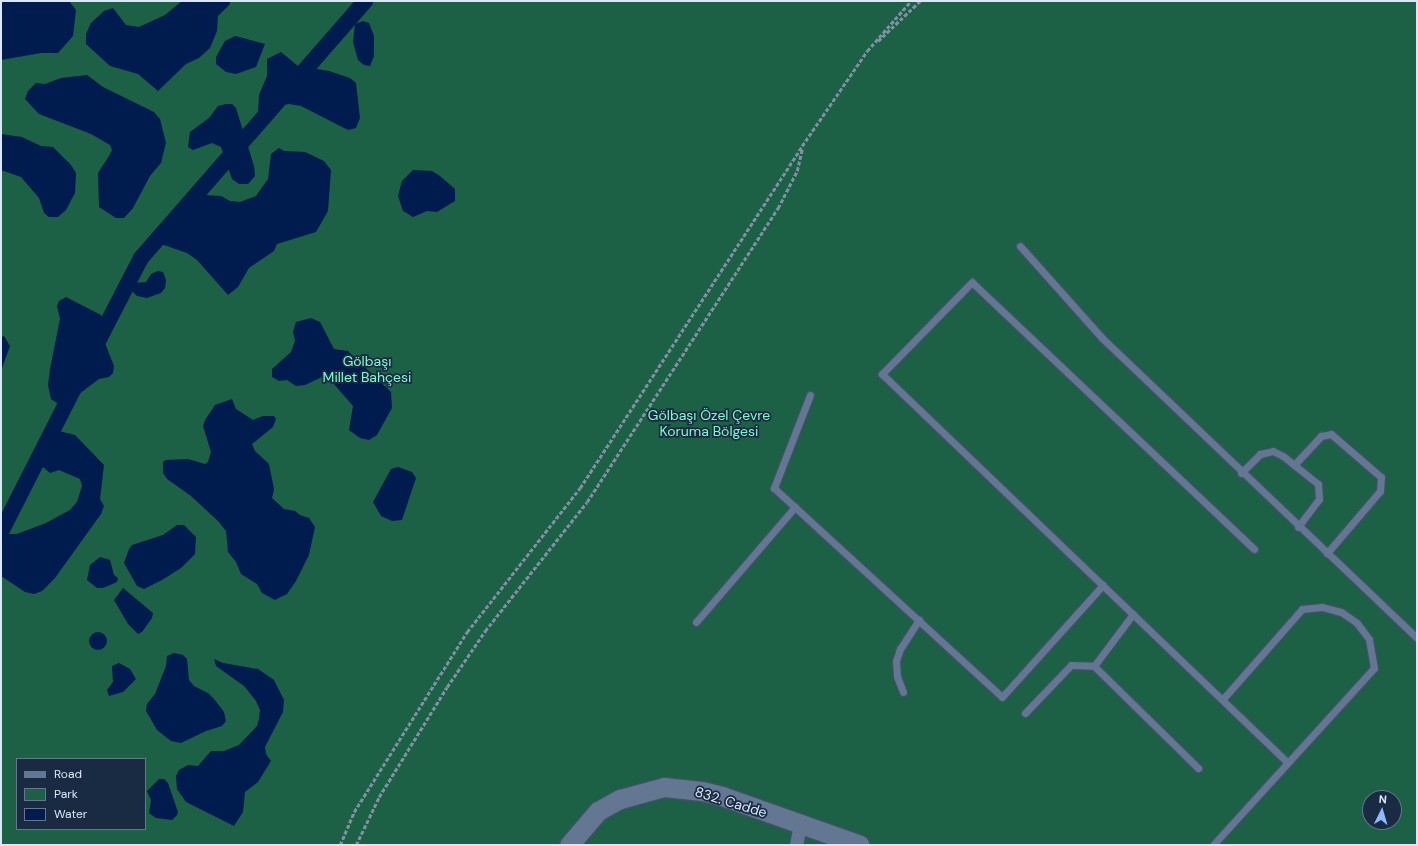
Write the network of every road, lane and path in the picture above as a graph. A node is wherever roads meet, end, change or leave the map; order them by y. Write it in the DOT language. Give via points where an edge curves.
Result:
graph roads {
  1 [pos="911,1"];
  2 [pos="920,1"];
  3 [pos="867,51"];
  4 [pos="802,146"];
  5 [pos="1020,246"];
  6 [pos="810,395"];
  7 [pos="1294,465"];
  8 [pos="1242,473"];
  9 [pos="795,507"];
  10 [pos="1298,527"];
  11 [pos="1254,549"];
  12 [pos="1327,553"];
  13 [pos="1103,585"];
  14 [pos="1133,614"];
  15 [pos="919,620"];
  16 [pos="696,622"];
  17 [pos="1417,638"];
  18 [pos="1094,666"];
  19 [pos="904,692"];
  20 [pos="1223,699"];
  21 [pos="1025,713"];
  22 [pos="1288,763"];
  23 [pos="1198,768"];
  24 [pos="800,824"];
  25 [pos="340,845"];
  26 [pos="356,845"];
  27 [pos="569,845"];
  28 [pos="796,845"];
  29 [pos="860,845"];
  30 [pos="1213,845"];
  1 -- 3 [label="path"];
  2 -- 3 [label="path"];
  3 -- 4 [label="path"];
  4 -- 25 [label="path" via="580,488 467,632 354,812"];
  4 -- 26 [label="path" via="797,171 778,208 587,502 485,631 447,687 380,797"];
  5 -- 8 [label="lane" via="1101,336"];
  6 -- 9 [label="lane" via="774,488"];
  7 -- 8 [label="lane" via="1278,453 1266,451"];
  7 -- 10 [label="lane" via="1318,484 1320,491 1319,499"];
  7 -- 12 [label="lane" via="1321,436 1331,434 1381,477 1380,490"];
  8 -- 10 [label="lane"];
  9 -- 15 [label="lane"];
  9 -- 16 [label="lane"];
  10 -- 12 [label="lane"];
  11 -- 13 [label="lane" via="972,282 882,374"];
  12 -- 17 [label="lane"];
  13 -- 14 [label="lane"];
  13 -- 15 [label="lane" via="1002,697"];
  14 -- 18 [label="lane"];
  14 -- 20 [label="lane"];
  15 -- 19 [label="lane" via="900,649 896,661 897,676"];
  18 -- 21 [label="lane" via="1071,665"];
  18 -- 23 [label="lane"];
  20 -- 22 [label="lane"];
  20 -- 22 [label="lane" via="1302,609 1331,608 1357,623 1369,639 1374,668"];
  22 -- 30 [label="lane"];
  24 -- 27 [label="street, 832. Cadde" via="702,790 664,788 620,799 598,811"];
  24 -- 28 [label="street"];
  24 -- 29 [label="street, 832. Cadde"];
}
